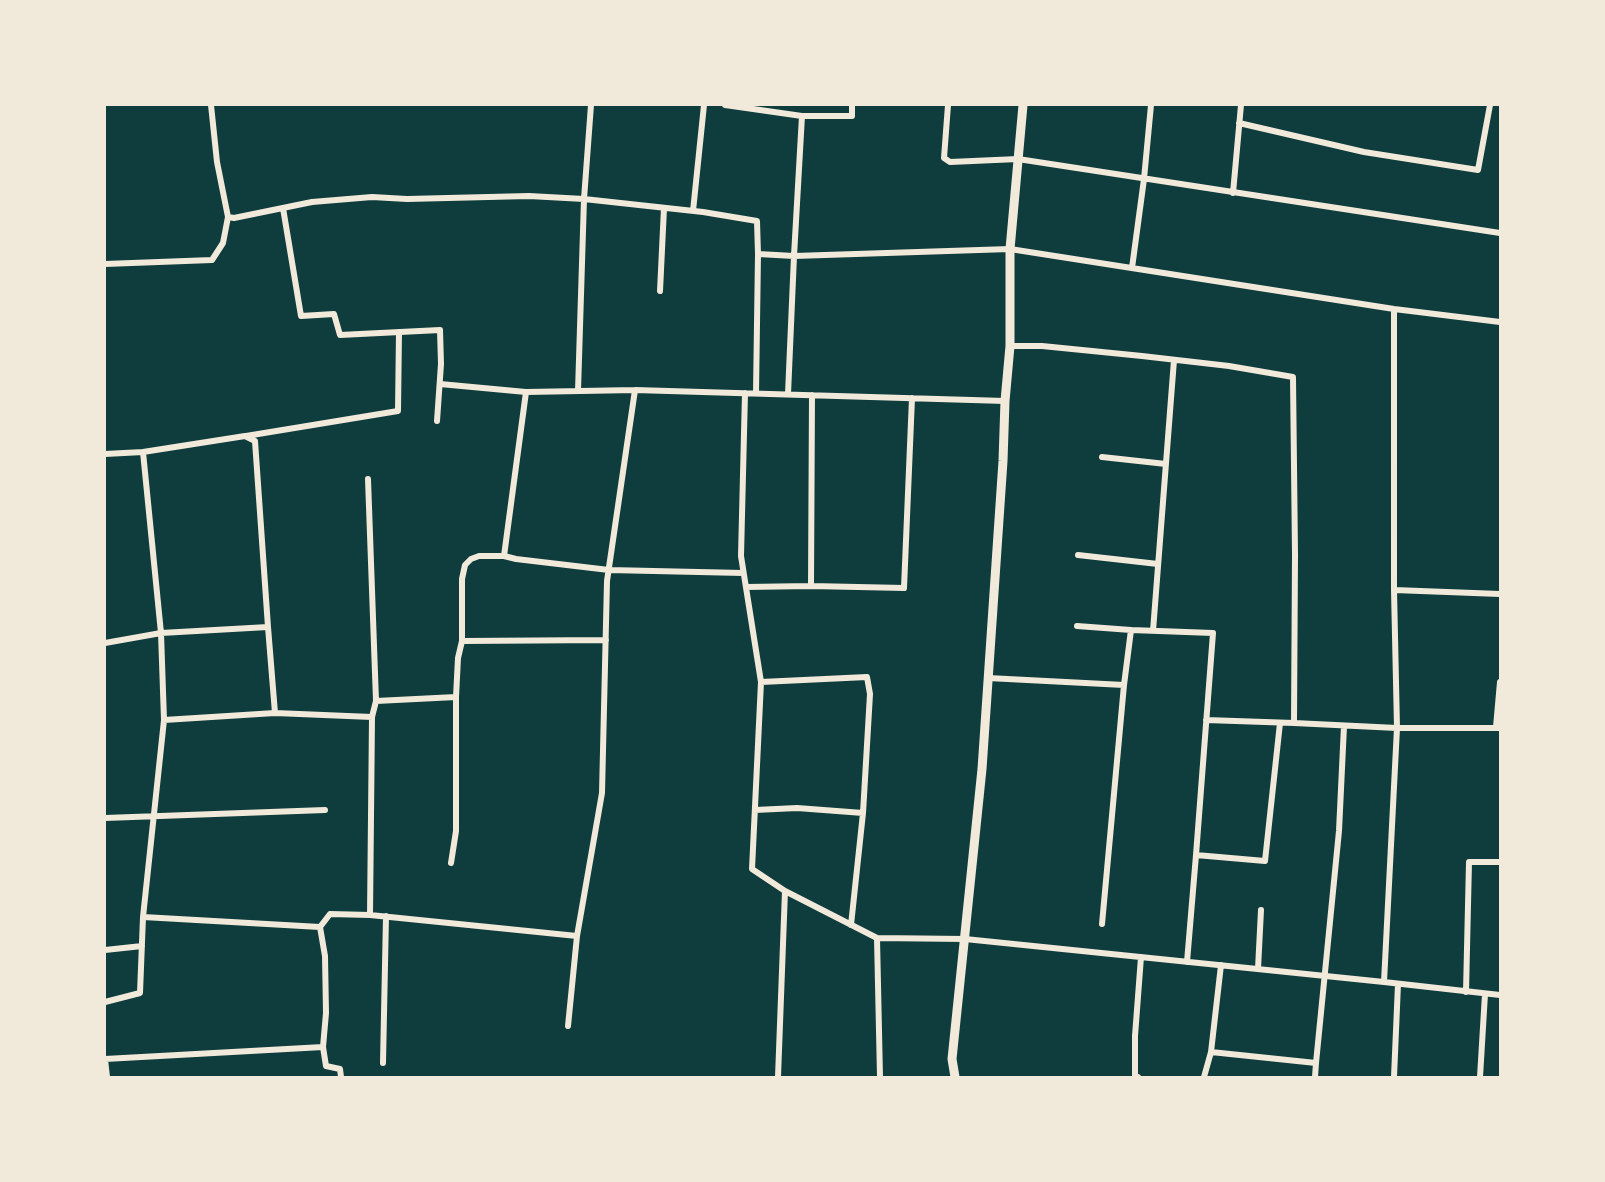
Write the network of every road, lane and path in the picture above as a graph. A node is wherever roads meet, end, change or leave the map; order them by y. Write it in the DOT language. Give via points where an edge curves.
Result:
graph roads {
  1 [pos="211,105"];
  2 [pos="591,105"];
  3 [pos="704,105"];
  4 [pos="725,105"];
  5 [pos="852,105"];
  6 [pos="948,105"];
  7 [pos="1023,105"];
  8 [pos="1150,105"];
  9 [pos="1241,105"];
  10 [pos="1490,105"];
  11 [pos="802,116"];
  12 [pos="1239,123"];
  13 [pos="1018,159"];
  14 [pos="1144,179"];
  15 [pos="1233,193"];
  16 [pos="584,199"];
  17 [pos="664,207"];
  18 [pos="283,208"];
  19 [pos="693,210"];
  20 [pos="228,217"];
  21 [pos="1500,233"];
  22 [pos="1010,249"];
  23 [pos="758,254"];
  24 [pos="794,256"];
  25 [pos="105,264"];
  26 [pos="1132,268"];
  27 [pos="660,291"];
  28 [pos="1394,309"];
  29 [pos="1500,322"];
  30 [pos="399,332"];
  31 [pos="1010,346"];
  32 [pos="1174,360"];
  33 [pos="440,384"];
  34 [pos="635,390"];
  35 [pos="578,391"];
  36 [pos="526,392"];
  37 [pos="745,393"];
  38 [pos="756,393"];
  39 [pos="788,394"];
  40 [pos="812,395"];
  41 [pos="912,398"];
  42 [pos="1005,401"];
  43 [pos="437,421"];
  44 [pos="245,436"];
  45 [pos="142,452"];
  46 [pos="105,454"];
  47 [pos="1102,457"];
  48 [pos="1166,464"];
  49 [pos="369,479"];
  50 [pos="1078,555"];
  51 [pos="504,556"];
  52 [pos="1158,564"];
  53 [pos="609,570"];
  54 [pos="743,573"];
  55 [pos="811,586"];
  56 [pos="746,587"];
  57 [pos="1394,591"];
  58 [pos="1500,594"];
  59 [pos="1077,626"];
  60 [pos="268,627"];
  61 [pos="1131,630"];
  62 [pos="1153,631"];
  63 [pos="161,633"];
  64 [pos="606,640"];
  65 [pos="462,641"];
  66 [pos="105,643"];
  67 [pos="988,678"];
  68 [pos="760,682"];
  69 [pos="1500,682"];
  70 [pos="1124,685"];
  71 [pos="456,697"];
  72 [pos="376,701"];
  73 [pos="275,713"];
  74 [pos="372,717"];
  75 [pos="164,720"];
  76 [pos="1206,720"];
  77 [pos="1280,723"];
  78 [pos="1294,723"];
  79 [pos="1344,726"];
  80 [pos="1397,728"];
  81 [pos="1498,728"];
  82 [pos="325,810"];
  83 [pos="755,810"];
  84 [pos="863,813"];
  85 [pos="154,816"];
  86 [pos="105,818"];
  87 [pos="1196,855"];
  88 [pos="1500,862"];
  89 [pos="451,863"];
  90 [pos="785,891"];
  91 [pos="1261,910"];
  92 [pos="370,915"];
  93 [pos="386,916"];
  94 [pos="143,917"];
  95 [pos="1102,924"];
  96 [pos="851,925"];
  97 [pos="320,927"];
  98 [pos="577,936"];
  99 [pos="877,938"];
  100 [pos="964,939"];
  101 [pos="142,946"];
  102 [pos="105,950"];
  103 [pos="1141,957"];
  104 [pos="1187,962"];
  105 [pos="1221,965"];
  106 [pos="1258,969"];
  107 [pos="1325,976"];
  108 [pos="1384,982"];
  109 [pos="1398,984"];
  110 [pos="1466,992"];
  111 [pos="1485,994"];
  112 [pos="1500,995"];
  113 [pos="105,1002"];
  114 [pos="568,1026"];
  115 [pos="323,1047"];
  116 [pos="1211,1052"];
  117 [pos="105,1059"];
  118 [pos="383,1063"];
  119 [pos="1316,1063"];
  120 [pos="107,1077"];
  121 [pos="341,1077"];
  122 [pos="778,1077"];
  123 [pos="880,1077"];
  124 [pos="955,1077"];
  125 [pos="1138,1077"];
  126 [pos="1204,1077"];
  127 [pos="1316,1077"];
  128 [pos="1394,1077"];
  129 [pos="1480,1077"];
  1 -- 20 [label="street"];
  2 -- 16 [label="street"];
  3 -- 19 [label="street"];
  4 -- 11 [label="street"];
  5 -- 11 [label="street" via="852,116"];
  6 -- 13 [label="street" via="944,158 950,162"];
  7 -- 13 [label="street"];
  8 -- 14 [label="street"];
  9 -- 12 [label="street"];
  10 -- 12 [label="street" via="1478,170 1364,152"];
  11 -- 24 [label="street"];
  12 -- 15 [label="street"];
  13 -- 14 [label="street"];
  13 -- 22 [label="street"];
  14 -- 15 [label="street"];
  14 -- 26 [label="street"];
  15 -- 21 [label="street"];
  16 -- 17 [label="street"];
  16 -- 18 [label="street" via="372,198"];
  16 -- 35 [label="street"];
  17 -- 19 [label="street"];
  17 -- 27 [label="street"];
  18 -- 20 [label="street"];
  18 -- 30 [label="street" via="301,316 333,314 340,335"];
  19 -- 23 [label="street" via="757,221"];
  20 -- 25 [label="street" via="223,243 212,260"];
  22 -- 24 [label="street"];
  22 -- 26 [label="street"];
  22 -- 31 [label="street"];
  23 -- 24 [label="street"];
  23 -- 38 [label="street"];
  24 -- 39 [label="street"];
  26 -- 28 [label="street"];
  28 -- 29 [label="street"];
  28 -- 57 [label="street"];
  30 -- 33 [label="street" via="440,330"];
  30 -- 44 [label="street" via="398,411"];
  31 -- 32 [label="street"];
  31 -- 42 [label="street"];
  32 -- 48 [label="street"];
  32 -- 78 [label="street" via="1293,377"];
  33 -- 36 [label="street"];
  33 -- 43 [label="street"];
  34 -- 35 [label="street"];
  34 -- 37 [label="street"];
  34 -- 53 [label="street"];
  35 -- 36 [label="street"];
  36 -- 51 [label="street"];
  37 -- 38 [label="street"];
  37 -- 54 [label="street"];
  38 -- 39 [label="street"];
  39 -- 40 [label="street"];
  40 -- 41 [label="street"];
  40 -- 55 [label="street"];
  41 -- 42 [label="street"];
  41 -- 55 [label="street" via="904,588"];
  42 -- 67 [label="street"];
  44 -- 45 [label="street"];
  44 -- 60 [label="street" via="255,441"];
  45 -- 46 [label="street"];
  45 -- 63 [label="street"];
  47 -- 48 [label="street"];
  48 -- 52 [label="street"];
  49 -- 72 [label="street"];
  50 -- 52 [label="street"];
  51 -- 53 [label="street"];
  51 -- 65 [label="street" via="479,556 465,565"];
  52 -- 62 [label="street"];
  53 -- 54 [label="street"];
  53 -- 64 [label="street"];
  54 -- 56 [label="street"];
  55 -- 56 [label="street"];
  56 -- 68 [label="street"];
  57 -- 58 [label="street"];
  57 -- 80 [label="street"];
  59 -- 61 [label="street"];
  60 -- 63 [label="street"];
  60 -- 73 [label="street"];
  61 -- 62 [label="street"];
  61 -- 70 [label="street"];
  62 -- 76 [label="street" via="1213,633"];
  63 -- 66 [label="street"];
  63 -- 75 [label="street"];
  64 -- 65 [label="street"];
  64 -- 98 [label="street" via="602,793"];
  65 -- 71 [label="street"];
  67 -- 70 [label="street"];
  67 -- 100 [label="street"];
  68 -- 83 [label="street"];
  68 -- 84 [label="street" via="867,677 870,694"];
  69 -- 81 [label="street"];
  70 -- 95 [label="street"];
  71 -- 72 [label="street"];
  71 -- 89 [label="street" via="456,831"];
  72 -- 74 [label="street"];
  73 -- 74 [label="street"];
  73 -- 75 [label="street"];
  74 -- 92 [label="street"];
  75 -- 85 [label="street"];
  76 -- 77 [label="street"];
  76 -- 87 [label="street"];
  77 -- 78 [label="street"];
  77 -- 87 [label="street" via="1265,861"];
  78 -- 79 [label="street"];
  79 -- 80 [label="street"];
  79 -- 107 [label="street"];
  80 -- 81 [label="street"];
  80 -- 108 [label="street"];
  82 -- 85 [label="street"];
  83 -- 84 [label="street" via="797,808"];
  83 -- 90 [label="street" via="752,869"];
  84 -- 96 [label="street"];
  85 -- 86 [label="street"];
  85 -- 94 [label="street"];
  87 -- 104 [label="street"];
  88 -- 110 [label="street" via="1469,862"];
  90 -- 96 [label="street"];
  90 -- 122 [label="street"];
  91 -- 106 [label="street"];
  92 -- 93 [label="street"];
  92 -- 97 [label="street" via="330,914"];
  93 -- 98 [label="street"];
  93 -- 118 [label="street"];
  94 -- 97 [label="street"];
  94 -- 101 [label="street"];
  96 -- 99 [label="street"];
  97 -- 115 [label="street" via="325,956"];
  98 -- 114 [label="street"];
  99 -- 100 [label="street"];
  99 -- 123 [label="street"];
  100 -- 103 [label="street"];
  100 -- 124 [label="street" via="952,1059"];
  101 -- 102 [label="street"];
  101 -- 113 [label="street" via="140,993"];
  103 -- 104 [label="street"];
  103 -- 125 [label="street" via="1136,1036"];
  104 -- 105 [label="street"];
  105 -- 106 [label="street"];
  105 -- 116 [label="street"];
  106 -- 107 [label="street"];
  107 -- 108 [label="street"];
  107 -- 119 [label="street"];
  108 -- 109 [label="street"];
  109 -- 110 [label="street"];
  109 -- 128 [label="street"];
  110 -- 111 [label="street"];
  111 -- 112 [label="street"];
  111 -- 129 [label="street"];
  115 -- 117 [label="street"];
  115 -- 121 [label="street" via="326,1066 340,1069"];
  116 -- 119 [label="street"];
  116 -- 126 [label="street"];
  117 -- 120 [label="street"];
  119 -- 127 [label="street"];
}
